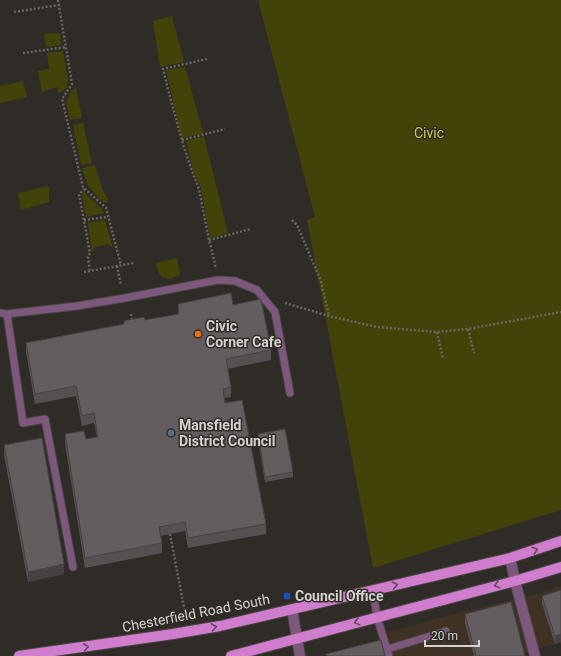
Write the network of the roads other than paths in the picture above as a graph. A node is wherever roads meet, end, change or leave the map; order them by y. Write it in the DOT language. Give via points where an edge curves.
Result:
graph roads {
  1 [pos="3,313"];
  2 [pos="290,393"];
  3 [pos="561,541"];
  4 [pos="510,558"];
  5 [pos="73,567"];
  6 [pos="561,567"];
  7 [pos="514,581"];
  8 [pos="373,590"];
  9 [pos="292,609"];
  10 [pos="378,617"];
  11 [pos="446,631"];
  12 [pos="297,638"];
  13 [pos="388,653"];
  14 [pos="19,656"];
  15 [pos="230,656"];
  16 [pos="300,656"];
  17 [pos="534,656"];
  1 -- 2 [label="lane" via="77,306 218,280 235,280 258,290 275,312"];
  1 -- 5 [label="lane" via="23,423 45,419"];
  4 -- 3 [label="main road, Chesterfield Road South, one-way"];
  4 -- 7 [label="street"];
  8 -- 4 [label="main road, Chesterfield Road South, one-way"];
  6 -- 7 [label="main road"];
  7 -- 10 [label="main road, one-way"];
  7 -- 17 [label="street"];
  8 -- 9 [label="main road, Chesterfield Road South"];
  8 -- 10 [label="lane"];
  9 -- 12 [label="street"];
  14 -- 9 [label="main road, Chesterfield Road South, one-way" via="220,626"];
  10 -- 12 [label="main road, one-way"];
  10 -- 13 [label="lane"];
  11 -- 13 [label="lane"];
  12 -- 15 [label="main road"];
  12 -- 16 [label="street"];
}
